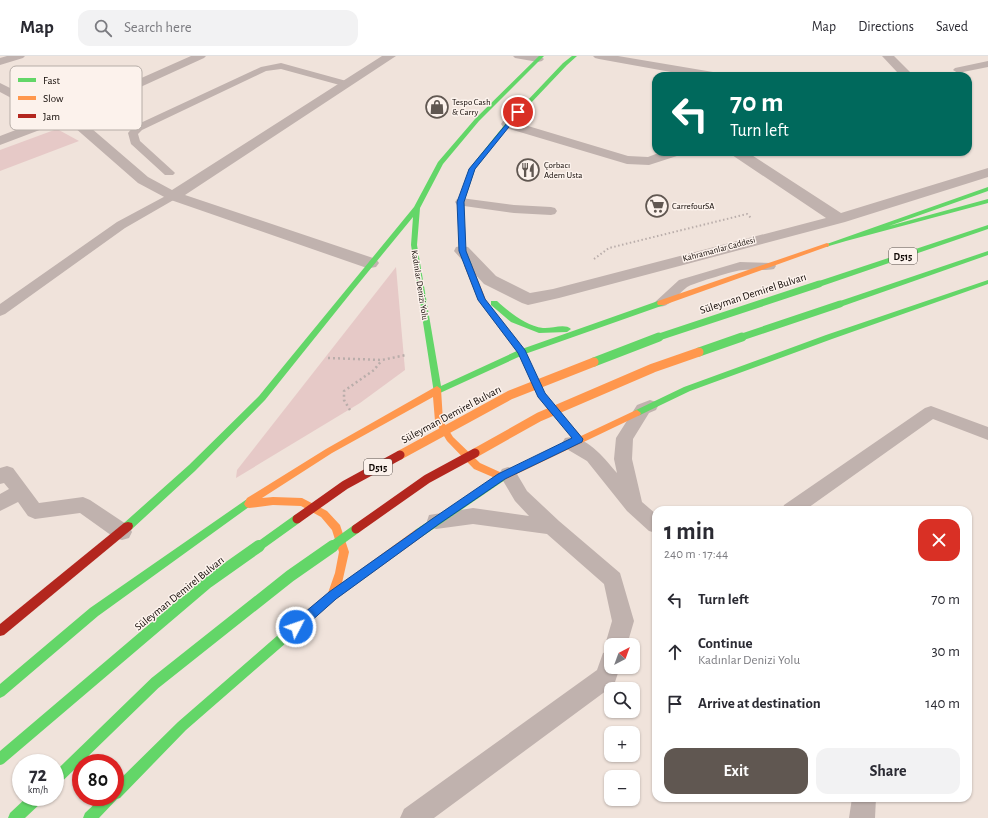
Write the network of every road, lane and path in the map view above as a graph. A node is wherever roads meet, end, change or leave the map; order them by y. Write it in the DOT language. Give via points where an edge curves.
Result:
graph roads {
  1 [pos="19,56"];
  2 [pos="200,56"];
  3 [pos="390,56"];
  4 [pos="519,56"];
  5 [pos="575,56"];
  6 [pos="599,56"];
  7 [pos="654,56"];
  8 [pos="888,56"];
  9 [pos="540,58"];
  10 [pos="0,62"];
  11 [pos="644,63"];
  12 [pos="565,64"];
  13 [pos="988,64"];
  14 [pos="958,70"];
  15 [pos="692,72"];
  16 [pos="904,72"];
  17 [pos="142,82"];
  18 [pos="347,84"];
  19 [pos="0,87"];
  20 [pos="10,92"];
  21 [pos="508,124"];
  22 [pos="142,126"];
  23 [pos="29,130"];
  24 [pos="85,130"];
  25 [pos="136,130"];
  26 [pos="0,141"];
  27 [pos="663,156"];
  28 [pos="743,156"];
  29 [pos="988,172"];
  30 [pos="169,173"];
  31 [pos="988,190"];
  32 [pos="173,196"];
  33 [pos="988,201"];
  34 [pos="461,202"];
  35 [pos="417,208"];
  36 [pos="551,211"];
  37 [pos="839,219"];
  38 [pos="755,222"];
  39 [pos="988,227"];
  40 [pos="847,240"];
  41 [pos="462,251"];
  42 [pos="988,253"];
  43 [pos="594,260"];
  44 [pos="370,263"];
  45 [pos="769,266"];
  46 [pos="988,282"];
  47 [pos="477,288"];
  48 [pos="661,303"];
  49 [pos="0,311"];
  50 [pos="594,326"];
  51 [pos="522,352"];
  52 [pos="407,354"];
  53 [pos="324,357"];
  54 [pos="382,360"];
  55 [pos="687,389"];
  56 [pos="437,391"];
  57 [pos="353,414"];
  58 [pos="988,434"];
  59 [pos="575,441"];
  60 [pos="505,475"];
  61 [pos="0,477"];
  62 [pos="20,491"];
  63 [pos="0,503"];
  64 [pos="243,505"];
  65 [pos="634,506"];
  66 [pos="797,506"];
  67 [pos="435,522"];
  68 [pos="652,522"];
  69 [pos="552,527"];
  70 [pos="122,532"];
  71 [pos="332,596"];
  72 [pos="0,631"];
  73 [pos="618,638"];
  74 [pos="607,674"];
  75 [pos="0,692"];
  76 [pos="0,759"];
  77 [pos="64,771"];
  78 [pos="124,784"];
  79 [pos="864,802"];
  80 [pos="28,806"];
  81 [pos="102,806"];
  82 [pos="15,818"];
  83 [pos="90,818"];
  84 [pos="413,818"];
  85 [pos="862,818"];
  1 -- 10 [label="street"];
  2 -- 17 [label="street"];
  3 -- 18 [label="street"];
  4 -- 9 [label="street"];
  5 -- 12 [label="main road"];
  6 -- 11 [label="street"];
  7 -- 11 [label="street"];
  8 -- 16 [label="street"];
  9 -- 12 [label="main road"];
  9 -- 35 [label="main road, Kadınlar Denizi Yolu" via="477,120 440,163"];
  11 -- 15 [label="street"];
  12 -- 21 [label="main road"];
  13 -- 14 [label="lane"];
  18 -- 22 [label="lane" via="272,66"];
  18 -- 32 [label="street"];
  19 -- 20 [label="street"];
  21 -- 27 [label="street" via="627,160 649,161"];
  21 -- 34 [label="main road" via="472,169"];
  23 -- 26 [label="street"];
  24 -- 32 [label="street" via="142,180"];
  25 -- 30 [label="lane" via="133,134 135,142"];
  28 -- 37 [label="street"];
  29 -- 37 [label="street, Kahramanlar Caddesi"];
  31 -- 40 [label="main road"];
  32 -- 44 [label="street"];
  32 -- 49 [label="lane" via="122,225"];
  33 -- 40 [label="main road"];
  34 -- 36 [label="lane" via="516,215"];
  34 -- 41 [label="main road"];
  35 -- 44 [label="main road"];
  35 -- 56 [label="main road, Kadınlar Denizi Yolu" via="414,245"];
  37 -- 41 [label="street, Kahramanlar Caddesi" via="528,299 490,280"];
  38 -- 43 [label="path" via="747,214 609,248"];
  39 -- 76 [label="main road, Süleyman Demirel Bulvarı / D515, bridge" via="636,345 510,395 345,485 208,582"];
  40 -- 45 [label="main road"];
  41 -- 47 [label="main road"];
  42 -- 77 [label="main road, D515, bridge" via="653,368 539,417 427,479 290,576 155,684"];
  44 -- 70 [label="main road" via="253,409 186,476"];
  45 -- 48 [label="lane" via="740,266 684,283"];
  46 -- 55 [label="main road"];
  47 -- 50 [label="main road" via="514,320 542,331"];
  47 -- 51 [label="main road" via="482,300"];
  48 -- 50 [label="main road"];
  50 -- 51 [label="main road"];
  51 -- 56 [label="main road"];
  51 -- 59 [label="main road" via="541,395"];
  52 -- 54 [label="path"];
  53 -- 54 [label="path"];
  54 -- 57 [label="path" via="374,370 344,391 344,400"];
  55 -- 59 [label="main road"];
  55 -- 65 [label="lane" via="643,409 625,438 623,459"];
  56 -- 60 [label="main road, Kadınlar Denizi Yolu" via="439,421 450,439 477,466"];
  56 -- 64 [label="main road" via="329,451"];
  58 -- 66 [label="lane" via="931,412"];
  59 -- 60 [label="main road"];
  59 -- 65 [label="lane" via="592,456"];
  60 -- 67 [label="main road"];
  60 -- 69 [label="lane"];
  61 -- 62 [label="lane" via="7,473"];
  62 -- 63 [label="lane"];
  62 -- 70 [label="lane" via="35,511 83,505"];
  64 -- 71 [label="main road" via="273,500 302,502 324,514 336,528 344,552"];
  64 -- 75 [label="main road" via="94,612"];
  65 -- 68 [label="lane"];
  67 -- 69 [label="lane" via="473,516"];
  67 -- 71 [label="main road"];
  69 -- 73 [label="lane" via="613,579 623,621"];
  70 -- 72 [label="main road"];
  71 -- 78 [label="main road" via="182,726"];
  74 -- 84 [label="lane"];
  79 -- 85 [label="lane"];
  80 -- 82 [label="main road"];
  81 -- 83 [label="main road"];
}
